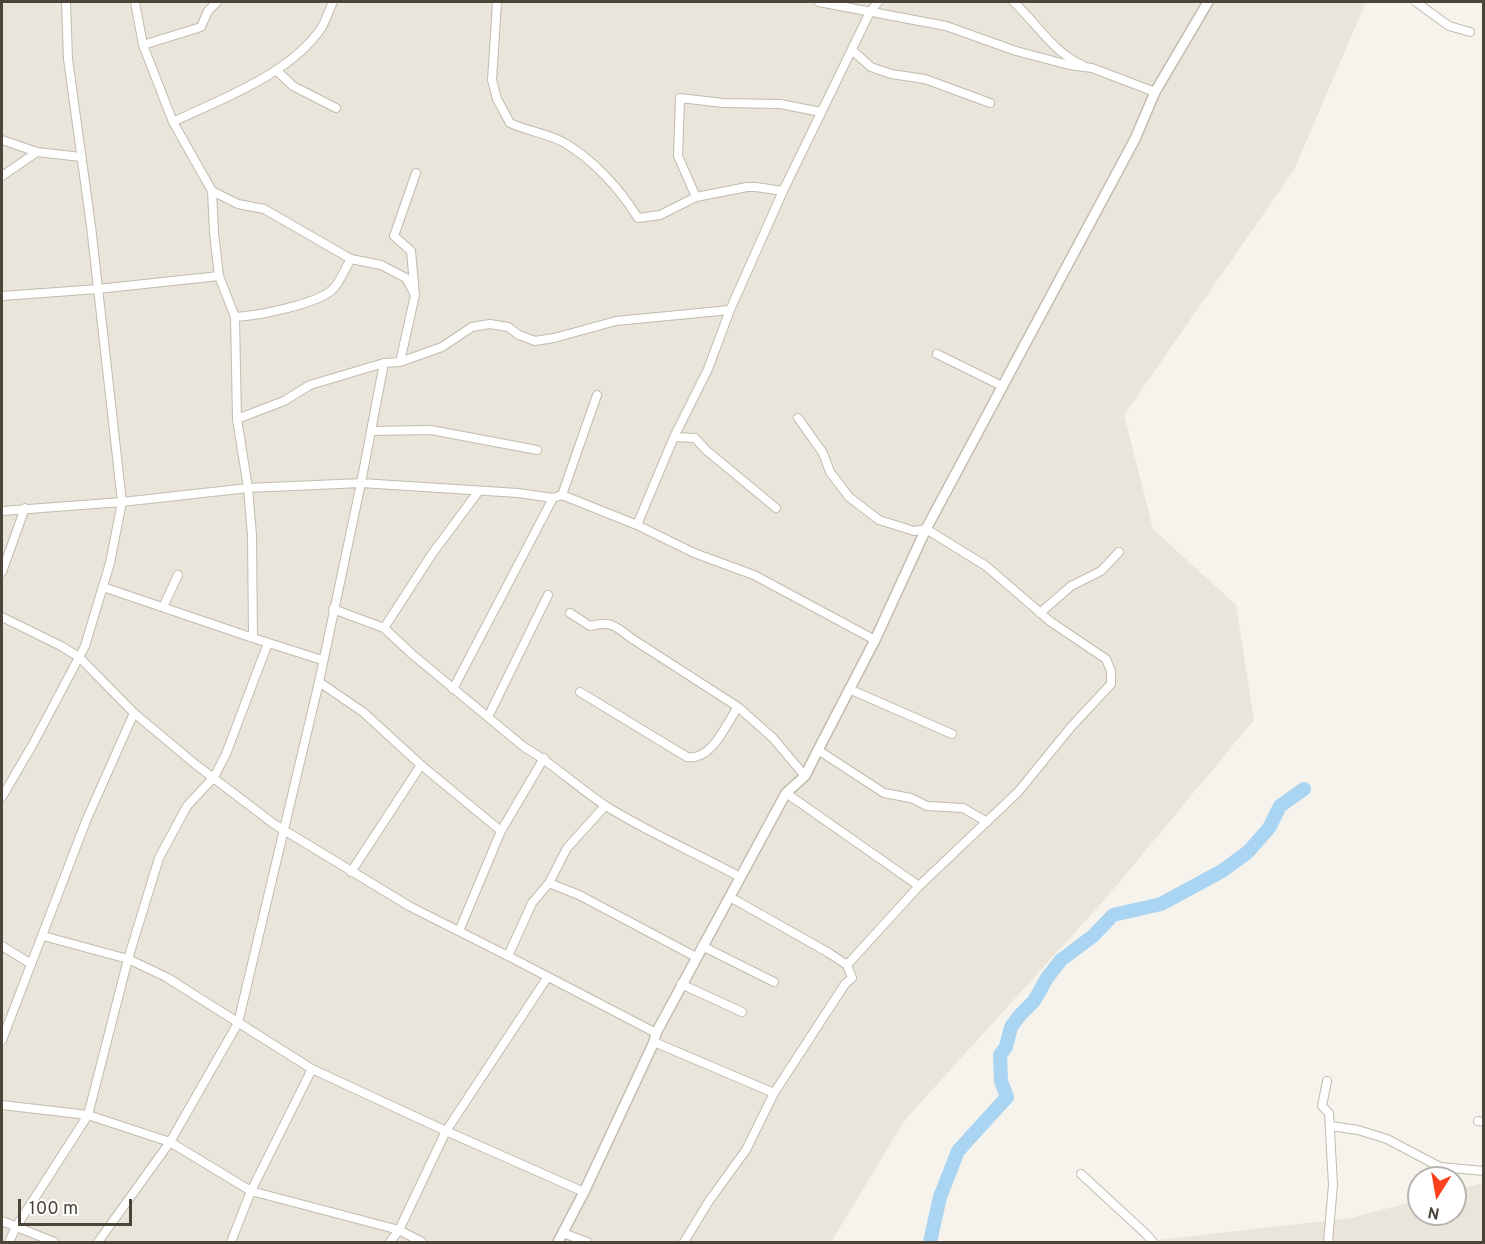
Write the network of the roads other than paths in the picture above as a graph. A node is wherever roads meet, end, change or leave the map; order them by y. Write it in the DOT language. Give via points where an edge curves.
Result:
graph roads {
  1 [pos="66,2"];
  2 [pos="135,2"];
  3 [pos="217,2"];
  4 [pos="333,2"];
  5 [pos="820,2"];
  6 [pos="878,2"];
  7 [pos="1014,2"];
  8 [pos="1208,2"];
  9 [pos="1416,2"];
  10 [pos="498,3"];
  11 [pos="870,12"];
  12 [pos="1470,32"];
  13 [pos="143,45"];
  14 [pos="853,51"];
  15 [pos="1092,68"];
  16 [pos="277,71"];
  17 [pos="1155,92"];
  18 [pos="990,103"];
  19 [pos="336,108"];
  20 [pos="821,112"];
  21 [pos="173,122"];
  22 [pos="2,140"];
  23 [pos="37,152"];
  24 [pos="81,157"];
  25 [pos="416,173"];
  26 [pos="2,176"];
  27 [pos="212,191"];
  28 [pos="783,191"];
  29 [pos="696,198"];
  30 [pos="351,260"];
  31 [pos="219,276"];
  32 [pos="98,289"];
  33 [pos="415,295"];
  34 [pos="2,296"];
  35 [pos="730,310"];
  36 [pos="235,317"];
  37 [pos="937,354"];
  38 [pos="400,362"];
  39 [pos="384,363"];
  40 [pos="1002,386"];
  41 [pos="597,395"];
  42 [pos="798,418"];
  43 [pos="237,419"];
  44 [pos="371,431"];
  45 [pos="674,437"];
  46 [pos="537,450"];
  47 [pos="361,483"];
  48 [pos="248,489"];
  49 [pos="478,492"];
  50 [pos="562,495"];
  51 [pos="553,498"];
  52 [pos="122,502"];
  53 [pos="25,508"];
  54 [pos="776,508"];
  55 [pos="2,512"];
  56 [pos="637,525"];
  57 [pos="926,529"];
  58 [pos="1119,552"];
  59 [pos="2,572"];
  60 [pos="178,575"];
  61 [pos="103,586"];
  62 [pos="548,595"];
  63 [pos="163,607"];
  64 [pos="333,609"];
  65 [pos="570,613"];
  66 [pos="1040,613"];
  67 [pos="2,617"];
  68 [pos="384,628"];
  69 [pos="253,638"];
  70 [pos="875,640"];
  71 [pos="268,643"];
  72 [pos="79,657"];
  73 [pos="322,660"];
  74 [pos="318,682"];
  75 [pos="453,689"];
  76 [pos="849,689"];
  77 [pos="580,692"];
  78 [pos="738,707"];
  79 [pos="134,713"];
  80 [pos="488,717"];
  81 [pos="952,734"];
  82 [pos="818,750"];
  83 [pos="543,758"];
  84 [pos="421,765"];
  85 [pos="805,776"];
  86 [pos="214,777"];
  87 [pos="786,792"];
  88 [pos="2,797"];
  89 [pos="605,806"];
  90 [pos="987,822"];
  91 [pos="285,831"];
  92 [pos="501,831"];
  93 [pos="351,872"];
  94 [pos="740,877"];
  95 [pos="549,883"];
  96 [pos="919,886"];
  97 [pos="730,897"];
  98 [pos="459,931"];
  99 [pos="43,936"];
  100 [pos="2,946"];
  101 [pos="702,946"];
  102 [pos="508,956"];
  103 [pos="696,957"];
  104 [pos="128,958"];
  105 [pos="31,964"];
  106 [pos="847,965"];
  107 [pos="547,978"];
  108 [pos="774,982"];
  109 [pos="681,984"];
  110 [pos="742,1012"];
  111 [pos="238,1023"];
  112 [pos="655,1038"];
  113 [pos="2,1040"];
  114 [pos="312,1069"];
  115 [pos="1327,1081"];
  116 [pos="774,1093"];
  117 [pos="2,1105"];
  118 [pos="88,1115"];
  119 [pos="1331,1126"];
  120 [pos="446,1131"];
  121 [pos="170,1142"];
  122 [pos="1484,1171"];
  123 [pos="1081,1174"];
  124 [pos="251,1191"];
  125 [pos="584,1192"];
  126 [pos="2,1221"];
  127 [pos="16,1227"];
  128 [pos="399,1230"];
  129 [pos="563,1233"];
  130 [pos="9,1242"];
  131 [pos="54,1242"];
  132 [pos="98,1242"];
  133 [pos="231,1242"];
  134 [pos="390,1242"];
  135 [pos="422,1242"];
  136 [pos="558,1242"];
  137 [pos="587,1242"];
  138 [pos="684,1242"];
  139 [pos="1153,1242"];
  140 [pos="1328,1242"];
  1 -- 24 [label="street" via="68,59"];
  2 -- 13 [label="street"];
  3 -- 13 [label="street" via="201,27"];
  4 -- 16 [label="street" via="322,27"];
  5 -- 11 [label="street"];
  6 -- 11 [label="street"];
  7 -- 15 [label="street" via="1058,51"];
  8 -- 17 [label="street"];
  9 -- 12 [label="street" via="1449,26"];
  10 -- 29 [label="street" via="492,80 510,123 562,142 583,157 625,198 638,218 660,215"];
  11 -- 14 [label="street"];
  11 -- 15 [label="street" via="946,26 1016,51"];
  13 -- 21 [label="street"];
  14 -- 18 [label="street" via="871,67 925,79"];
  14 -- 20 [label="street"];
  15 -- 17 [label="street"];
  16 -- 19 [label="street" via="293,86"];
  16 -- 21 [label="street"];
  17 -- 40 [label="street" via="1135,139"];
  20 -- 28 [label="street"];
  20 -- 29 [label="street" via="780,104 680,98 678,156"];
  21 -- 27 [label="street"];
  22 -- 23 [label="street"];
  23 -- 24 [label="street"];
  23 -- 26 [label="street"];
  24 -- 32 [label="street"];
  25 -- 33 [label="street" via="394,236 411,251"];
  27 -- 30 [label="street" via="238,204 264,209"];
  27 -- 31 [label="street"];
  28 -- 29 [label="street" via="756,187"];
  28 -- 35 [label="street"];
  30 -- 33 [label="street" via="381,265 406,278"];
  30 -- 36 [label="street" via="333,290 321,296 283,309"];
  31 -- 32 [label="street"];
  31 -- 36 [label="street"];
  32 -- 34 [label="street"];
  32 -- 52 [label="street"];
  33 -- 38 [label="street"];
  35 -- 38 [label="street" via="616,321 535,340 508,327 490,324 472,327 442,347"];
  35 -- 45 [label="street" via="708,369"];
  36 -- 43 [label="street"];
  37 -- 40 [label="street"];
  38 -- 39 [label="street"];
  39 -- 43 [label="street" via="310,385 285,401"];
  39 -- 44 [label="street"];
  40 -- 57 [label="street"];
  41 -- 50 [label="street"];
  42 -- 57 [label="street" via="849,497 879,520 914,531"];
  43 -- 48 [label="street"];
  44 -- 46 [label="street" via="431,430"];
  44 -- 47 [label="street"];
  45 -- 54 [label="street" via="695,438"];
  45 -- 56 [label="street"];
  47 -- 48 [label="street"];
  47 -- 49 [label="street"];
  47 -- 64 [label="street"];
  48 -- 52 [label="street"];
  48 -- 69 [label="street"];
  49 -- 51 [label="street"];
  49 -- 68 [label="street"];
  50 -- 51 [label="street"];
  50 -- 56 [label="street"];
  51 -- 75 [label="street"];
  52 -- 53 [label="street"];
  52 -- 61 [label="street"];
  53 -- 55 [label="street"];
  53 -- 59 [label="street"];
  56 -- 70 [label="street" via="694,553 754,575"];
  57 -- 66 [label="street" via="986,566"];
  57 -- 70 [label="street"];
  58 -- 66 [label="street" via="1101,571 1071,586"];
  60 -- 63 [label="street"];
  61 -- 63 [label="street"];
  61 -- 72 [label="street"];
  62 -- 80 [label="street"];
  63 -- 69 [label="street"];
  64 -- 68 [label="street"];
  64 -- 73 [label="street"];
  65 -- 78 [label="street" via="590,626 615,625"];
  66 -- 90 [label="street" via="1106,659 1111,684 1018,792"];
  67 -- 72 [label="street"];
  68 -- 75 [label="street"];
  69 -- 71 [label="street"];
  70 -- 76 [label="street"];
  71 -- 73 [label="street"];
  71 -- 86 [label="street"];
  72 -- 79 [label="street"];
  72 -- 88 [label="street"];
  73 -- 74 [label="street"];
  74 -- 84 [label="street" via="363,712"];
  74 -- 91 [label="street"];
  75 -- 80 [label="street"];
  76 -- 81 [label="street"];
  76 -- 82 [label="street"];
  77 -- 78 [label="street" via="687,757 695,758 715,742"];
  78 -- 85 [label="street" via="773,738"];
  79 -- 86 [label="street"];
  79 -- 99 [label="street" via="86,821"];
  80 -- 83 [label="street"];
  82 -- 85 [label="street"];
  82 -- 90 [label="street" via="884,793 911,798 927,806 963,808"];
  83 -- 89 [label="street"];
  83 -- 92 [label="street"];
  84 -- 92 [label="street"];
  84 -- 93 [label="street"];
  85 -- 87 [label="street"];
  86 -- 91 [label="street"];
  86 -- 104 [label="street" via="187,806 159,858"];
  87 -- 94 [label="street"];
  87 -- 96 [label="street"];
  89 -- 94 [label="street"];
  89 -- 95 [label="street" via="567,848"];
  90 -- 96 [label="street"];
  91 -- 93 [label="street"];
  91 -- 111 [label="street"];
  92 -- 98 [label="street"];
  93 -- 98 [label="street"];
  94 -- 97 [label="street"];
  95 -- 102 [label="street" via="532,903"];
  95 -- 103 [label="street"];
  96 -- 106 [label="street"];
  97 -- 101 [label="street"];
  97 -- 106 [label="street"];
  98 -- 102 [label="street"];
  99 -- 104 [label="street"];
  99 -- 105 [label="street"];
  100 -- 105 [label="street"];
  101 -- 103 [label="street"];
  101 -- 108 [label="street"];
  102 -- 107 [label="street"];
  103 -- 109 [label="street"];
  104 -- 111 [label="street"];
  104 -- 118 [label="street"];
  105 -- 113 [label="street"];
  106 -- 116 [label="street" via="852,978"];
  107 -- 112 [label="street"];
  107 -- 120 [label="street"];
  109 -- 110 [label="street"];
  109 -- 112 [label="street"];
  111 -- 114 [label="street"];
  111 -- 121 [label="street"];
  112 -- 116 [label="street"];
  112 -- 125 [label="street"];
  114 -- 120 [label="street"];
  114 -- 124 [label="street"];
  115 -- 119 [label="street" via="1322,1106 1329,1113"];
  116 -- 138 [label="street" via="746,1150"];
  117 -- 118 [label="street"];
  118 -- 121 [label="street"];
  118 -- 127 [label="street"];
  119 -- 122 [label="street" via="1387,1139 1440,1167"];
  119 -- 140 [label="street" via="1333,1185"];
  120 -- 125 [label="street"];
  120 -- 128 [label="street"];
  121 -- 124 [label="street"];
  121 -- 132 [label="street"];
  123 -- 139 [label="street"];
  124 -- 128 [label="street"];
  124 -- 133 [label="street"];
  125 -- 129 [label="street"];
  126 -- 127 [label="street"];
  127 -- 130 [label="street"];
  127 -- 131 [label="street"];
  128 -- 134 [label="street"];
  128 -- 135 [label="street"];
  129 -- 136 [label="street"];
  129 -- 137 [label="street"];
}
